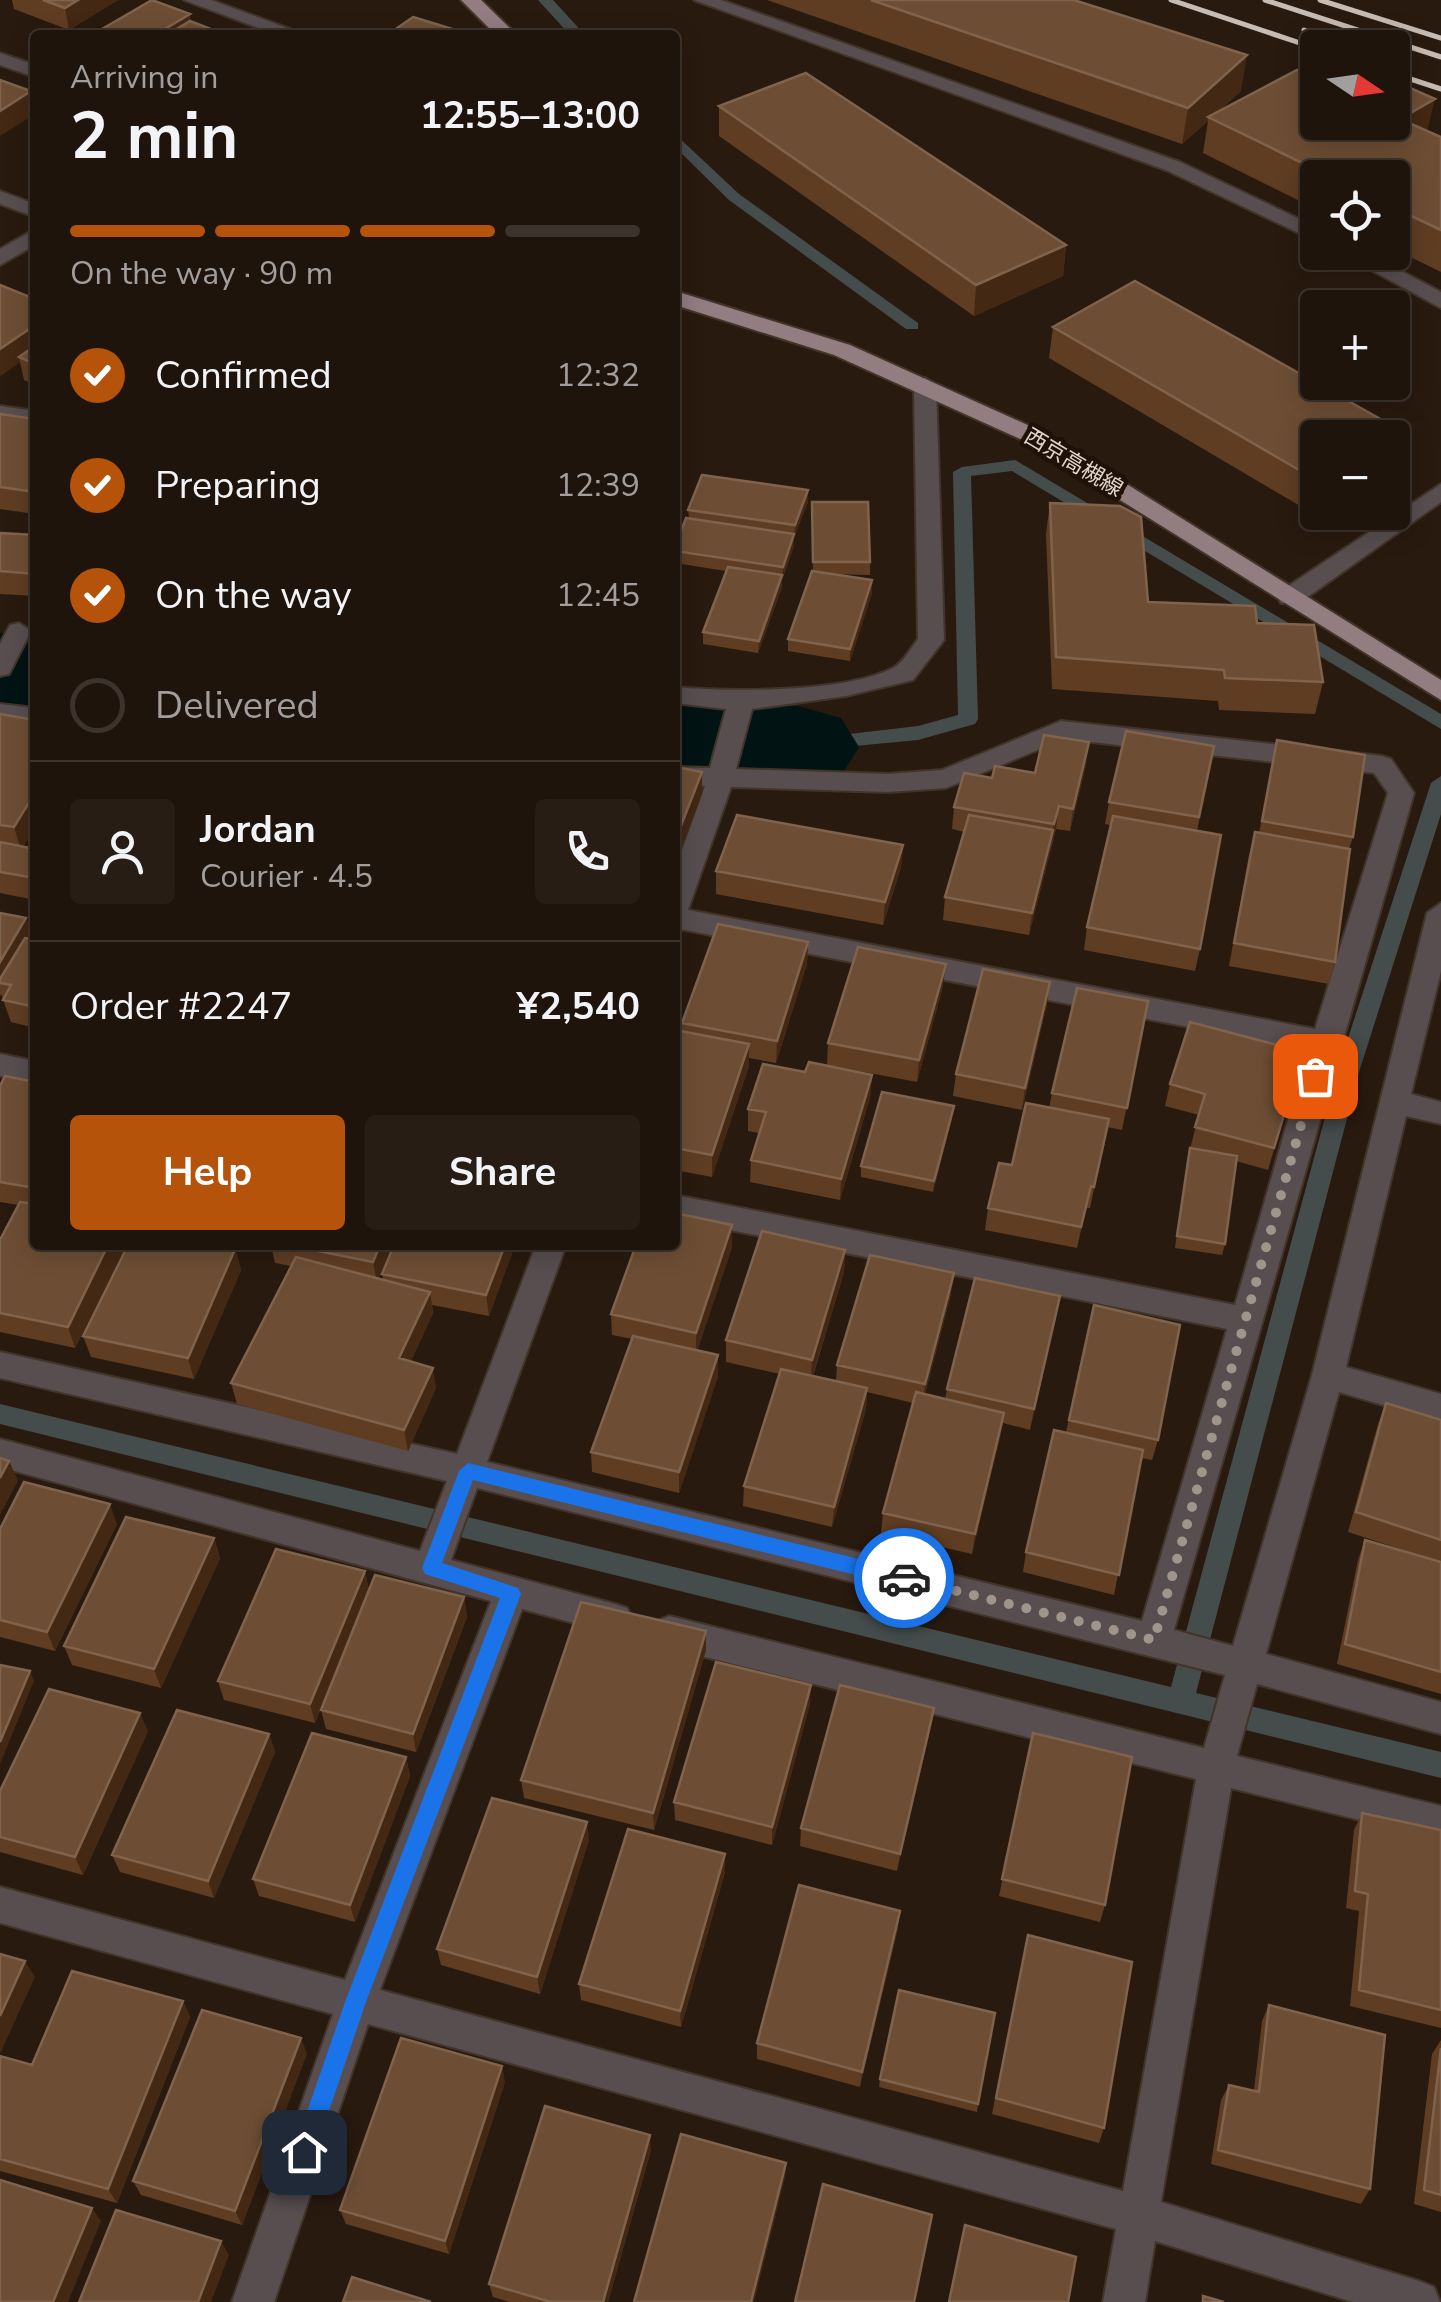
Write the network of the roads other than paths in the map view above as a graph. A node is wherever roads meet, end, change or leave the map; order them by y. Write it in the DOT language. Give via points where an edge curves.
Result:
graph roads {
  1 [pos="193,0"];
  2 [pos="470,0"];
  3 [pos="703,0"];
  4 [pos="281,30"];
  5 [pos="502,30"];
  6 [pos="0,59"];
  7 [pos="30,70"];
  8 [pos="0,197"];
  9 [pos="30,208"];
  10 [pos="1300,227"];
  11 [pos="30,239"];
  12 [pos="0,260"];
  13 [pos="1382,270"];
  14 [pos="680,300"];
  15 [pos="1441,301"];
  16 [pos="925,385"];
  17 [pos="0,413"];
  18 [pos="30,417"];
  19 [pos="1441,491"];
  20 [pos="1290,597"];
  21 [pos="18,631"];
  22 [pos="0,668"];
  23 [pos="1441,692"];
  24 [pos="680,696"];
  25 [pos="740,702"];
  26 [pos="0,714"];
  27 [pos="30,716"];
  28 [pos="680,776"];
  29 [pos="720,780"];
  30 [pos="680,896"];
  31 [pos="1441,913"];
  32 [pos="680,919"];
  33 [pos="1325,1042"];
  34 [pos="0,1065"];
  35 [pos="30,1071"];
  36 [pos="1393,1101"];
  37 [pos="1441,1113"];
  38 [pos="680,1208"];
  39 [pos="550,1250"];
  40 [pos="1246,1320"];
  41 [pos="0,1364"];
  42 [pos="1328,1376"];
  43 [pos="1441,1408"];
  44 [pos="0,1453"];
  45 [pos="468,1471"];
  46 [pos="431,1568"];
  47 [pos="511,1594"];
  48 [pos="1165,1643"];
  49 [pos="1232,1669"];
  50 [pos="1441,1718"];
  51 [pos="1220,1754"];
  52 [pos="1441,1822"];
  53 [pos="0,1905"];
  54 [pos="356,2002"];
  55 [pos="1137,2215"];
  56 [pos="253,2302"];
  57 [pos="1124,2302"];
  58 [pos="1418,2302"];
  1 -- 4 [label="street"];
  2 -- 5 [label="main road"];
  3 -- 10 [label="street" via="1173,166"];
  6 -- 7 [label="street"];
  8 -- 9 [label="street"];
  11 -- 12 [label="street"];
  13 -- 15 [label="street"];
  14 -- 16 [label="main road, 西京高槻線" via="842,350"];
  16 -- 20 [label="main road, 西京高槻線" via="1035,436"];
  16 -- 25 [label="street" via="931,640 904,674"];
  17 -- 18 [label="street"];
  19 -- 20 [label="street"];
  20 -- 23 [label="main road, 西京高槻線"];
  21 -- 22 [label="street"];
  24 -- 25 [label="street"];
  25 -- 29 [label="street"];
  26 -- 27 [label="street"];
  28 -- 29 [label="street"];
  29 -- 30 [label="street"];
  29 -- 33 [label="street" via="946,779 1061,730 1382,765 1401,792"];
  31 -- 36 [label="street"];
  32 -- 33 [label="street"];
  33 -- 40 [label="street"];
  34 -- 35 [label="street"];
  36 -- 37 [label="street"];
  36 -- 42 [label="street"];
  38 -- 40 [label="street"];
  39 -- 45 [label="street"];
  40 -- 48 [label="street"];
  41 -- 45 [label="street"];
  42 -- 43 [label="street"];
  42 -- 49 [label="street"];
  44 -- 46 [label="street"];
  45 -- 46 [label="street"];
  45 -- 48 [label="street"];
  46 -- 47 [label="street"];
  47 -- 51 [label="street"];
  47 -- 54 [label="street"];
  48 -- 49 [label="street"];
  49 -- 50 [label="street"];
  49 -- 51 [label="street"];
  51 -- 52 [label="street"];
  51 -- 55 [label="street"];
  53 -- 54 [label="street"];
  54 -- 55 [label="street"];
  54 -- 56 [label="street"];
  55 -- 57 [label="street"];
  55 -- 58 [label="street"];
}
